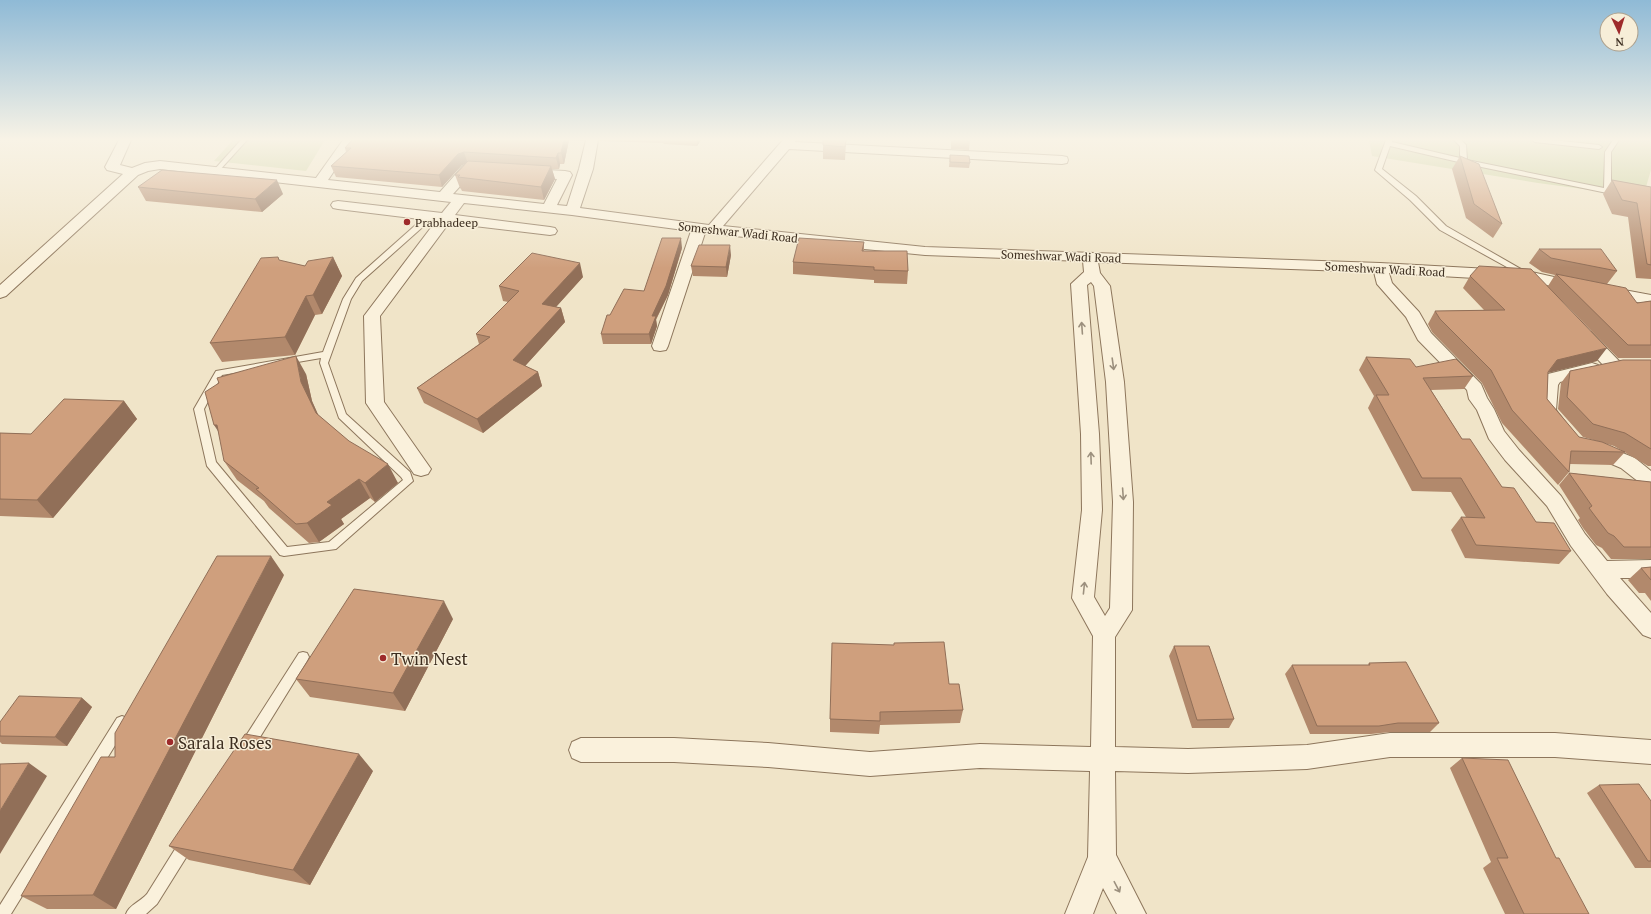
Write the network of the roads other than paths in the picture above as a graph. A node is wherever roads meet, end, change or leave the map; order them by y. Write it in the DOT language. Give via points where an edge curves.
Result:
graph roads {
  1 [pos="121,183"];
  2 [pos="319,183"];
  3 [pos="456,183"];
  4 [pos="561,183"];
  5 [pos="581,183"];
  6 [pos="749,183"];
  7 [pos="1394,183"];
  8 [pos="1568,183"];
  9 [pos="1608,183"];
  10 [pos="443,197"];
  11 [pos="460,199"];
  12 [pos="338,205"];
  13 [pos="549,208"];
  14 [pos="572,211"];
  15 [pos="438,217"];
  16 [pos="705,229"];
  17 [pos="550,231"];
  18 [pos="1091,265"];
  19 [pos="1380,268"];
  20 [pos="1527,276"];
  21 [pos="0,293"];
  22 [pos="1543,293"];
  23 [pos="1651,300"];
  24 [pos="1575,326"];
  25 [pos="660,346"];
  26 [pos="327,354"];
  27 [pos="421,469"];
  28 [pos="1651,481"];
  29 [pos="1651,569"];
  30 [pos="1602,570"];
  31 [pos="1651,628"];
  32 [pos="1104,635"];
  33 [pos="303,657"];
  34 [pos="128,713"];
  35 [pos="581,750"];
  36 [pos="1651,752"];
  37 [pos="240,758"];
  38 [pos="1102,759"];
  39 [pos="194,831"];
  40 [pos="1102,857"];
  41 [pos="3,914"];
  42 [pos="133,914"];
  43 [pos="1079,914"];
  44 [pos="1132,914"];
  1 -- 21 [label="street, Someshwar Wadi Road"];
  2 -- 10 [label="street, Someshwar Wadi Road"];
  3 -- 10 [label="street"];
  4 -- 13 [label="street"];
  5 -- 14 [label="street"];
  6 -- 16 [label="street"];
  7 -- 20 [label="lane" via="1443,228"];
  8 -- 9 [label="lane" via="1608,191"];
  10 -- 11 [label="street, Someshwar Wadi Road"];
  11 -- 13 [label="street, Someshwar Wadi Road"];
  11 -- 15 [label="street"];
  12 -- 15 [label="street"];
  13 -- 14 [label="street, Someshwar Wadi Road"];
  14 -- 16 [label="street, Someshwar Wadi Road"];
  15 -- 17 [label="street"];
  15 -- 26 [label="lane" via="359,280 347,299"];
  15 -- 27 [label="street" via="372,316 375,404"];
  16 -- 18 [label="street, Someshwar Wadi Road"];
  16 -- 25 [label="street"];
  18 -- 19 [label="street, Someshwar Wadi Road"];
  18 -- 32 [label="street, one-way" via="1102,286 1114,374 1123,502 1121,610"];
  32 -- 18 [label="street, one-way" via="1083,598 1092,510 1090,434 1079,284"];
  19 -- 20 [label="street, Someshwar Wadi Road"];
  19 -- 30 [label="street" via="1385,284 1413,315 1424,336 1476,388 1478,398 1496,434 1554,501 1578,540"];
  20 -- 22 [label="street"];
  20 -- 23 [label="street, Someshwar Wadi Road"];
  24 -- 28 [label="street" via="1621,365 1554,378 1549,385 1547,411 1571,439 1628,463"];
  26 -- 26 [label="lane" via="324,363 342,416 406,475 408,481 332,546 284,552 211,463 199,409 219,373"];
  29 -- 30 [label="street"];
  30 -- 31 [label="street"];
  32 -- 38 [label="street"];
  33 -- 37 [label="lane"];
  34 -- 41 [label="lane"];
  35 -- 38 [label="street" via="674,750 870,764 980,756"];
  36 -- 38 [label="street" via="1555,744 1390,745 1307,757 1188,761"];
  38 -- 40 [label="street"];
  39 -- 42 [label="lane" via="152,899"];
  40 -- 43 [label="street"];
  40 -- 44 [label="street, one-way"];
}
